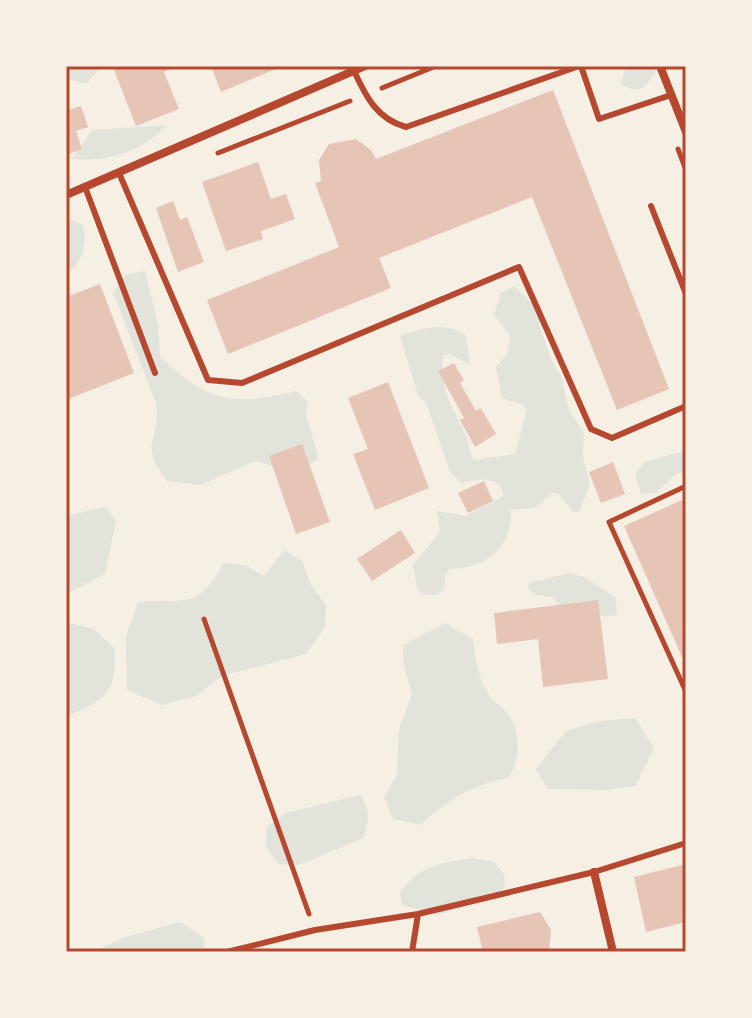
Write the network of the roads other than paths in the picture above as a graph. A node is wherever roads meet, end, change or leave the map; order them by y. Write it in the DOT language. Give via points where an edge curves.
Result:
graph roads {
  1 [pos="365,66"];
  2 [pos="580,66"];
  3 [pos="660,66"];
  4 [pos="354,71"];
  5 [pos="671,95"];
  6 [pos="686,132"];
  7 [pos="119,173"];
  8 [pos="85,187"];
  9 [pos="66,195"];
  10 [pos="651,206"];
  11 [pos="686,294"];
  12 [pos="155,373"];
  13 [pos="686,406"];
  14 [pos="686,843"];
  15 [pos="594,872"];
  16 [pos="418,914"];
  17 [pos="227,952"];
  18 [pos="412,952"];
  19 [pos="613,952"];
  1 -- 4 [label="street"];
  2 -- 4 [label="lane" via="406,127 390,123 365,95"];
  2 -- 5 [label="lane" via="599,119"];
  3 -- 5 [label="street"];
  4 -- 7 [label="street"];
  5 -- 6 [label="street"];
  7 -- 8 [label="street"];
  7 -- 13 [label="lane" via="208,380 242,383 519,267 591,429 612,438"];
  8 -- 9 [label="street"];
  8 -- 12 [label="lane"];
  10 -- 11 [label="lane"];
  14 -- 15 [label="lane"];
  15 -- 16 [label="lane"];
  15 -- 19 [label="street"];
  16 -- 17 [label="lane" via="315,930"];
  16 -- 18 [label="lane"];
}
